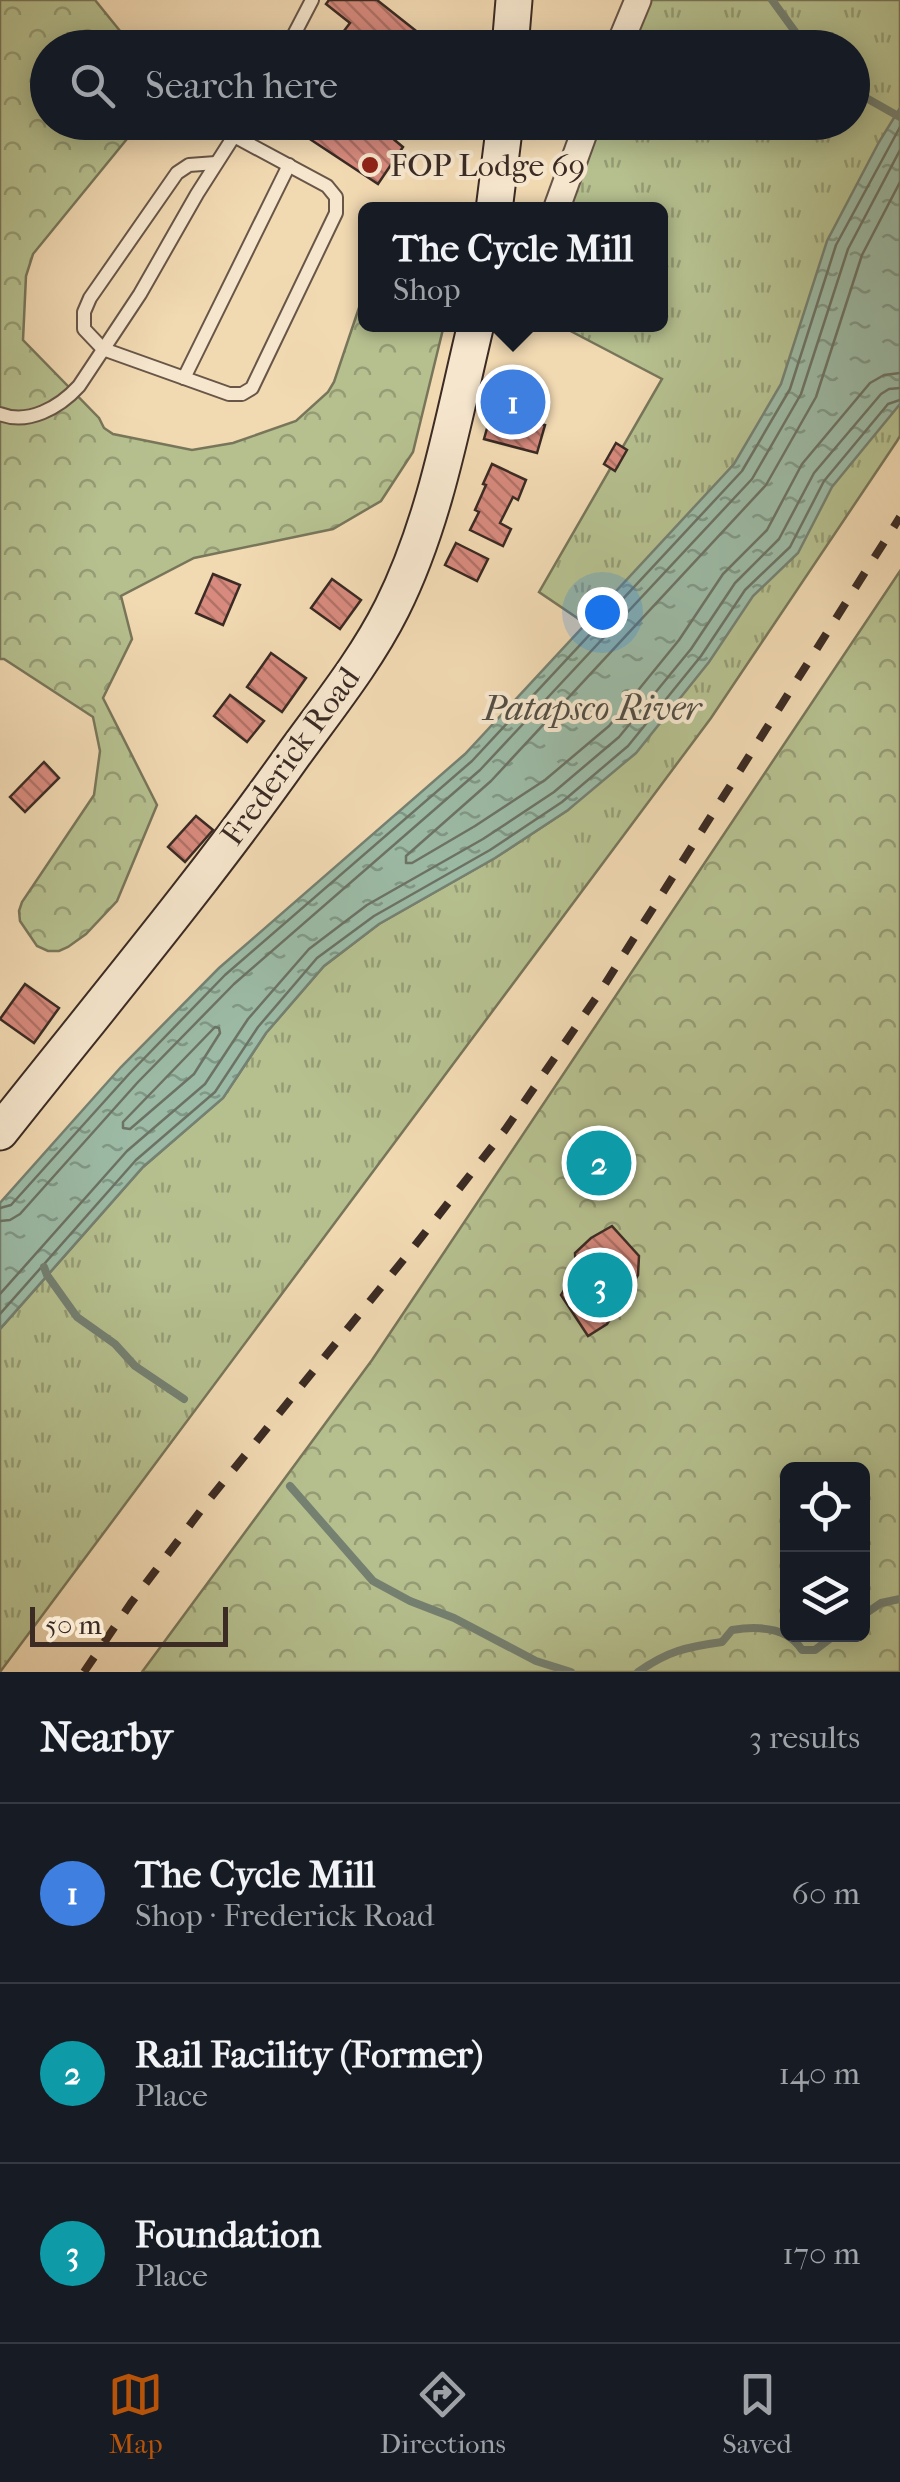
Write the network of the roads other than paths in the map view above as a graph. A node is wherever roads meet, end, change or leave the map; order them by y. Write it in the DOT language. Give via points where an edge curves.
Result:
graph roads {
  1 [pos="312,0"];
  2 [pos="514,0"];
  3 [pos="638,0"];
  4 [pos="296,30"];
  5 [pos="512,30"];
  6 [pos="626,30"];
  7 [pos="231,140"];
  8 [pos="241,140"];
  9 [pos="503,140"];
  10 [pos="581,140"];
  11 [pos="216,164"];
  12 [pos="288,165"];
  13 [pos="495,202"];
  14 [pos="559,202"];
  15 [pos="474,332"];
  16 [pos="103,349"];
  17 [pos="184,378"];
  18 [pos="0,414"];
  19 [pos="0,1132"];
  1 -- 4 [label="lane"];
  2 -- 5 [label="main road"];
  3 -- 6 [label="street"];
  7 -- 11 [label="lane"];
  8 -- 12 [label="lane"];
  9 -- 13 [label="main road"];
  10 -- 14 [label="street"];
  11 -- 16 [label="lane"];
  11 -- 16 [label="lane" via="189,165 177,173 90,298 84,329"];
  12 -- 17 [label="lane"];
  12 -- 17 [label="lane" via="327,186 336,213 252,388 229,394"];
  15 -- 19 [label="main road, Frederick Road" via="417,549 391,610 265,794"];
  16 -- 17 [label="lane"];
  16 -- 18 [label="lane" via="69,397 34,416"];
}
